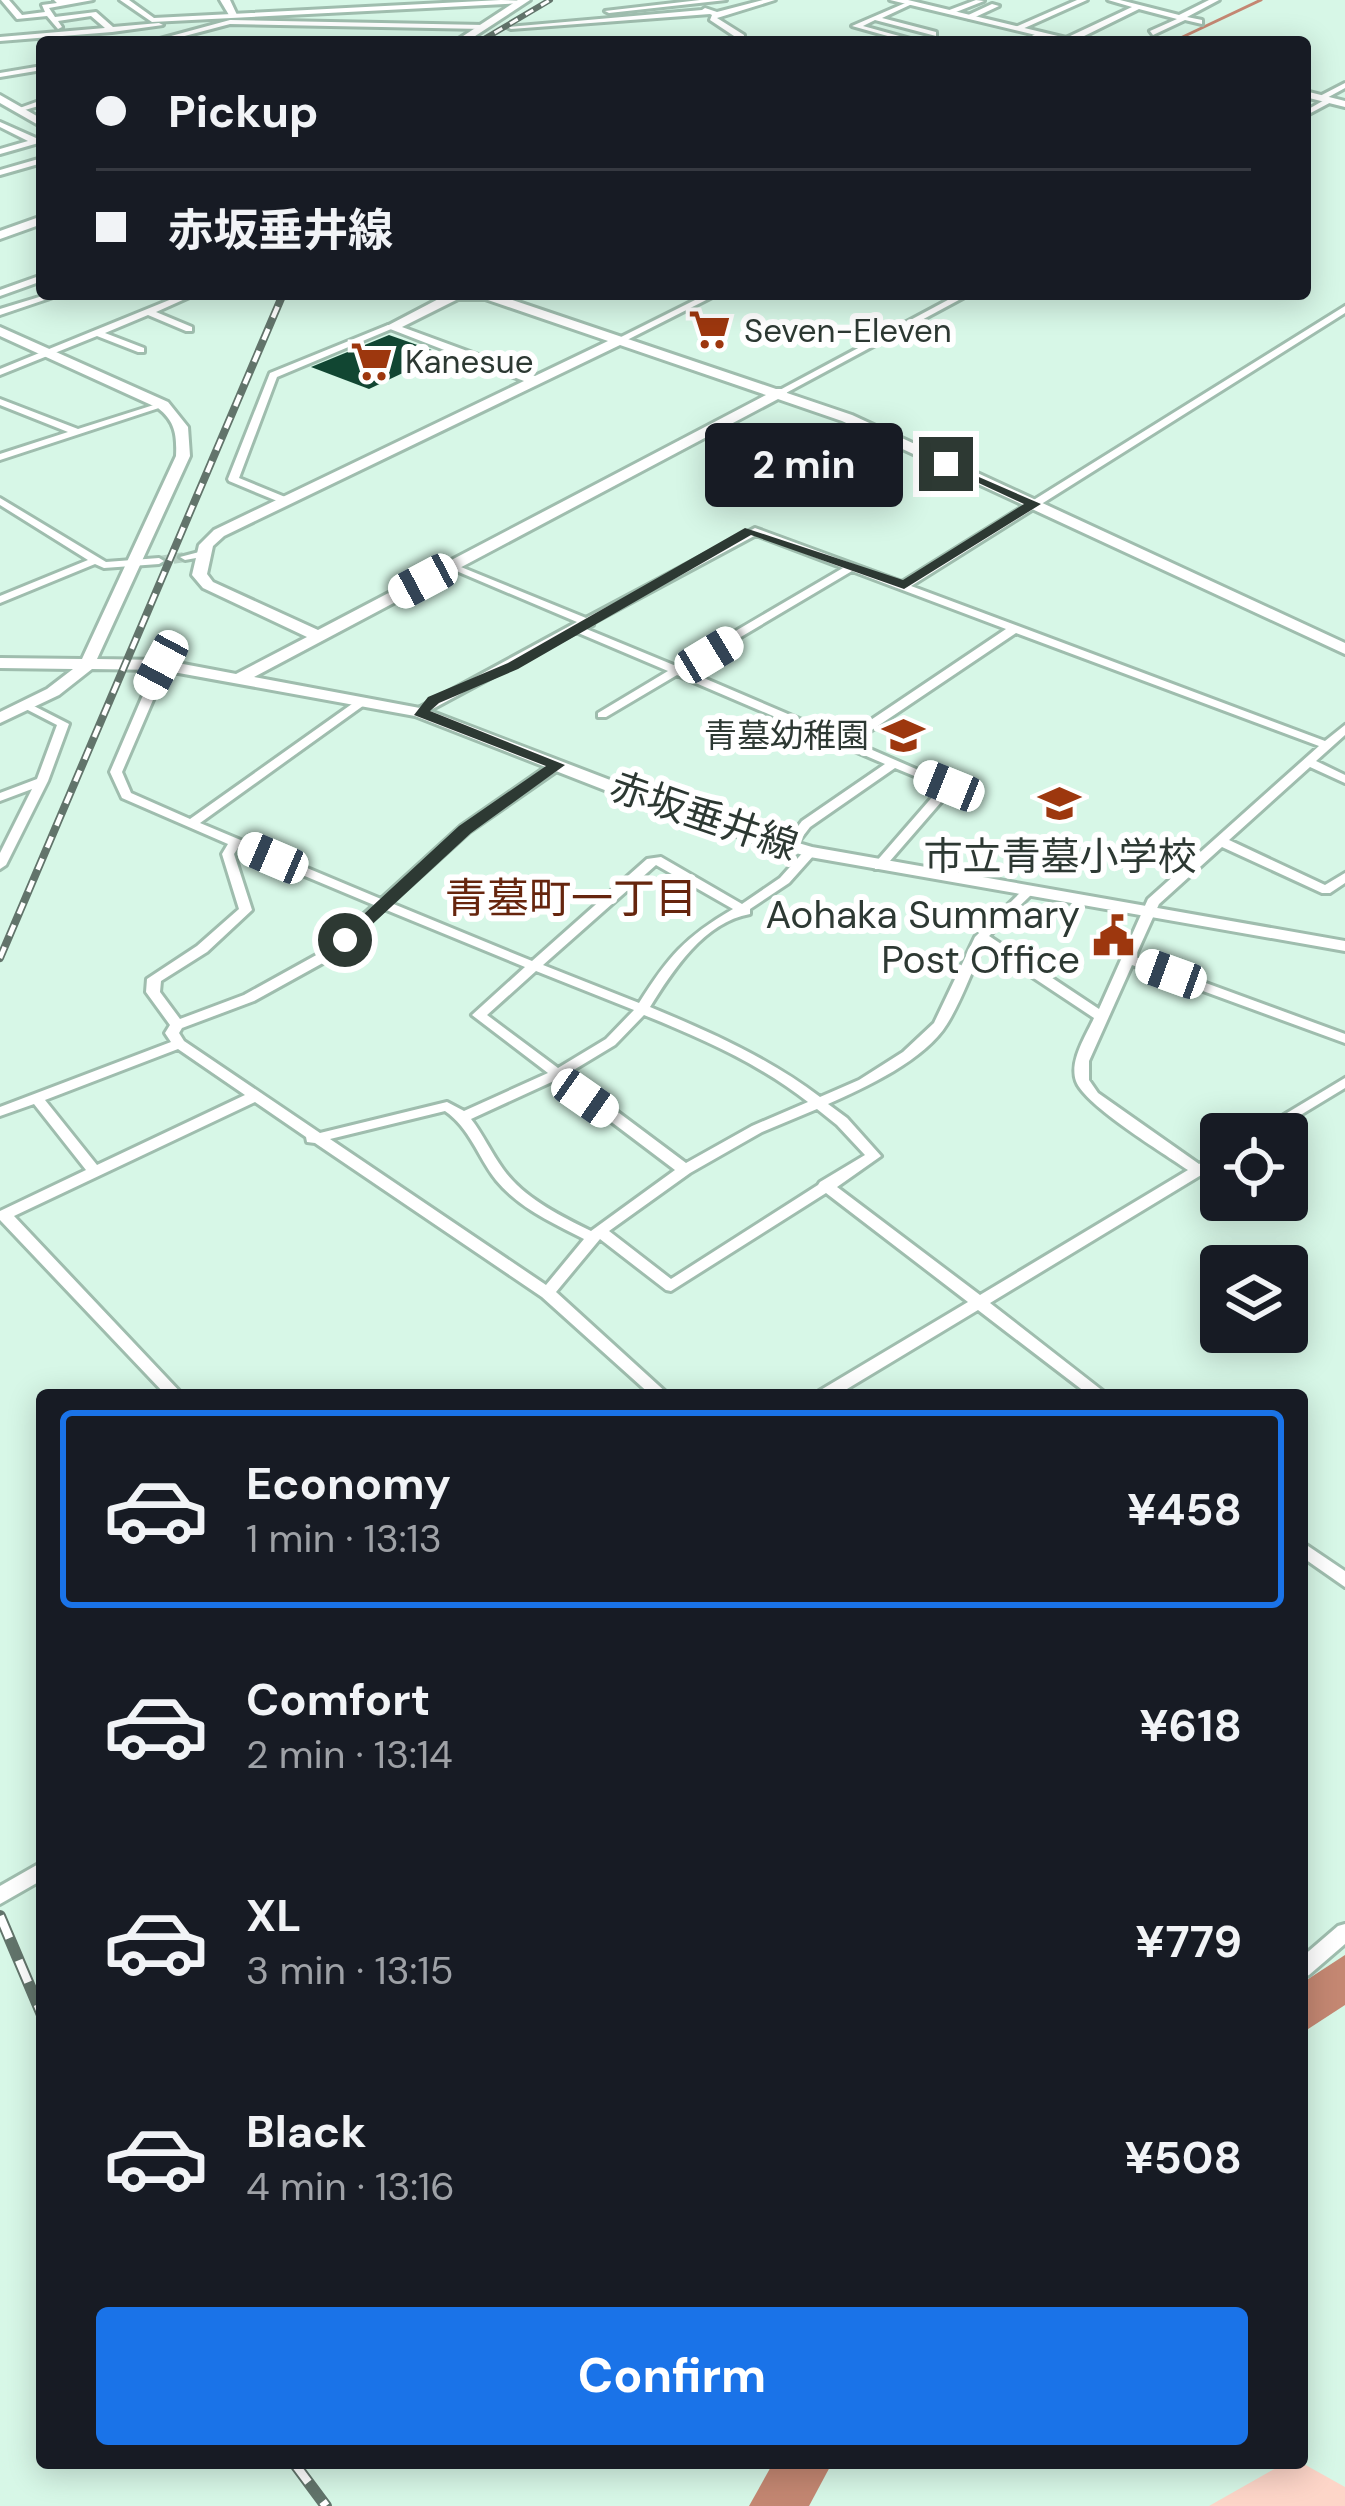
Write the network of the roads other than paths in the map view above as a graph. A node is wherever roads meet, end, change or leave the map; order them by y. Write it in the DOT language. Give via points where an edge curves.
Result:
graph roads {
  1 [pos="5,0"];
  2 [pos="89,0"];
  3 [pos="145,0"];
  4 [pos="289,0"];
  5 [pos="504,0"];
  6 [pos="722,0"];
  7 [pos="896,0"];
  8 [pos="1083,0"];
  9 [pos="1112,0"];
  10 [pos="1215,0"];
  11 [pos="125,1"];
  12 [pos="524,1"];
  13 [pos="980,1"];
  14 [pos="60,2"];
  15 [pos="436,2"];
  16 [pos="470,2"];
  17 [pos="687,2"];
  18 [pos="767,2"];
  19 [pos="910,3"];
  20 [pos="321,4"];
  21 [pos="1135,4"];
  22 [pos="406,5"];
  23 [pos="32,6"];
  24 [pos="301,6"];
  25 [pos="377,6"];
  26 [pos="995,6"];
  27 [pos="342,8"];
  28 [pos="136,9"];
  29 [pos="229,10"];
  30 [pos="948,12"];
  31 [pos="713,13"];
  32 [pos="49,14"];
  33 [pos="93,14"];
  34 [pos="968,17"];
  35 [pos="1182,17"];
  36 [pos="603,18"];
  37 [pos="875,18"];
  38 [pos="152,20"];
  39 [pos="1199,22"];
  40 [pos="302,26"];
  41 [pos="319,26"];
  42 [pos="357,26"];
  43 [pos="392,26"];
  44 [pos="418,26"];
  45 [pos="454,26"];
  46 [pos="483,26"];
  47 [pos="511,26"];
  48 [pos="1098,26"];
  49 [pos="1017,28"];
  50 [pos="112,30"];
  51 [pos="1121,31"];
  52 [pos="1153,33"];
  53 [pos="1042,34"];
  54 [pos="60,36"];
  55 [pos="67,36"];
  56 [pos="167,36"];
  57 [pos="468,36"];
  58 [pos="740,36"];
  59 [pos="894,36"];
  60 [pos="932,36"];
  61 [pos="1038,36"];
  62 [pos="1051,36"];
  63 [pos="1081,36"];
  64 [pos="36,38"];
  65 [pos="0,39"];
  66 [pos="36,69"];
  67 [pos="0,76"];
  68 [pos="1345,85"];
  69 [pos="1311,95"];
  70 [pos="0,98"];
  71 [pos="1326,99"];
  72 [pos="36,104"];
  73 [pos="1345,104"];
  74 [pos="17,110"];
  75 [pos="1311,110"];
  76 [pos="36,121"];
  77 [pos="0,124"];
  78 [pos="36,139"];
  79 [pos="36,141"];
  80 [pos="0,152"];
  81 [pos="36,162"];
  82 [pos="0,172"];
  83 [pos="36,222"];
  84 [pos="0,235"];
  85 [pos="36,280"];
  86 [pos="0,293"];
  87 [pos="40,300"];
  88 [pos="177,300"];
  89 [pos="443,300"];
  90 [pos="502,300"];
  91 [pos="702,300"];
  92 [pos="955,300"];
  93 [pos="1345,309"];
  94 [pos="148,312"];
  95 [pos="0,313"];
  96 [pos="391,327"];
  97 [pos="190,328"];
  98 [pos="0,331"];
  99 [pos="97,333"];
  100 [pos="622,339"];
  101 [pos="141,350"];
  102 [pos="47,353"];
  103 [pos="0,373"];
  104 [pos="533,380"];
  105 [pos="781,392"];
  106 [pos="0,402"];
  107 [pos="163,405"];
  108 [pos="77,433"];
  109 [pos="0,458"];
  110 [pos="0,501"];
  111 [pos="286,501"];
  112 [pos="1034,504"];
  113 [pos="203,554"];
  114 [pos="184,557"];
  115 [pos="96,560"];
  116 [pos="159,561"];
  117 [pos="134,565"];
  118 [pos="452,566"];
  119 [pos="853,566"];
  120 [pos="904,585"];
  121 [pos="0,600"];
  122 [pos="583,626"];
  123 [pos="1016,628"];
  124 [pos="318,637"];
  125 [pos="1345,650"];
  126 [pos="0,663"];
  127 [pos="87,665"];
  128 [pos="161,665"];
  129 [pos="680,672"];
  130 [pos="238,679"];
  131 [pos="363,701"];
  132 [pos="28,706"];
  133 [pos="419,712"];
  134 [pos="602,715"];
  135 [pos="0,718"];
  136 [pos="1345,729"];
  137 [pos="846,742"];
  138 [pos="1326,746"];
  139 [pos="1308,762"];
  140 [pos="894,763"];
  141 [pos="557,765"];
  142 [pos="1345,778"];
  143 [pos="42,782"];
  144 [pos="0,797"];
  145 [pos="191,824"];
  146 [pos="1220,841"];
  147 [pos="236,842"];
  148 [pos="789,846"];
  149 [pos="809,852"];
  150 [pos="0,865"];
  151 [pos="879,866"];
  152 [pos="1345,878"];
  153 [pos="1027,893"];
  154 [pos="386,905"];
  155 [pos="1149,910"];
  156 [pos="745,911"];
  157 [pos="981,938"];
  158 [pos="1345,946"];
  159 [pos="1129,959"];
  160 [pos="533,966"];
  161 [pos="643,1006"];
  162 [pos="1099,1015"];
  163 [pos="177,1025"];
  164 [pos="1345,1039"];
  165 [pos="179,1044"];
  166 [pos="552,1074"];
  167 [pos="1345,1082"];
  168 [pos="255,1096"];
  169 [pos="37,1099"];
  170 [pos="814,1103"];
  171 [pos="0,1112"];
  172 [pos="1294,1113"];
  173 [pos="466,1116"];
  174 [pos="312,1138"];
  175 [pos="685,1170"];
  176 [pos="1198,1171"];
  177 [pos="94,1172"];
  178 [pos="825,1185"];
  179 [pos="596,1234"];
  180 [pos="548,1293"];
  181 [pos="977,1303"];
  182 [pos="169,1389"];
  183 [pos="655,1389"];
  184 [pos="835,1389"];
  185 [pos="1092,1389"];
  186 [pos="1308,1552"];
  187 [pos="1345,1580"];
  188 [pos="36,1874"];
  189 [pos="0,1896"];
  190 [pos="1345,1932"];
  191 [pos="1308,1959"];
  1 -- 32 [label="street" via="20,17"];
  2 -- 14 [label="street"];
  3 -- 11 [label="street"];
  4 -- 29 [label="street"];
  5 -- 12 [label="street"];
  5 -- 16 [label="street"];
  6 -- 17 [label="street"];
  7 -- 19 [label="street"];
  8 -- 49 [label="street"];
  9 -- 21 [label="street"];
  10 -- 35 [label="street"];
  11 -- 28 [label="street"];
  12 -- 46 [label="street"];
  13 -- 30 [label="street"];
  14 -- 32 [label="street"];
  15 -- 16 [label="street"];
  15 -- 22 [label="street"];
  15 -- 44 [label="street"];
  16 -- 45 [label="street"];
  17 -- 31 [label="street"];
  17 -- 36 [label="street" via="596,15"];
  18 -- 31 [label="street"];
  19 -- 30 [label="street"];
  19 -- 37 [label="street"];
  20 -- 24 [label="street"];
  20 -- 27 [label="street"];
  21 -- 35 [label="street"];
  21 -- 48 [label="street"];
  22 -- 25 [label="street"];
  22 -- 43 [label="street"];
  23 -- 32 [label="street"];
  24 -- 29 [label="street"];
  24 -- 40 [label="street"];
  25 -- 27 [label="street"];
  25 -- 42 [label="street"];
  26 -- 34 [label="street"];
  27 -- 41 [label="street"];
  28 -- 29 [label="street"];
  28 -- 33 [label="street"];
  28 -- 38 [label="street"];
  29 -- 38 [label="street"];
  29 -- 40 [label="street"];
  29 -- 56 [label="street"];
  30 -- 34 [label="street"];
  31 -- 36 [label="street"];
  31 -- 58 [label="street"];
  32 -- 33 [label="street"];
  32 -- 54 [label="street"];
  33 -- 50 [label="street"];
  34 -- 49 [label="street"];
  35 -- 39 [label="street"];
  35 -- 52 [label="street"];
  36 -- 47 [label="street"];
  37 -- 59 [label="street" via="856,26"];
  37 -- 60 [label="street"];
  38 -- 50 [label="street" via="161,26"];
  40 -- 41 [label="street"];
  41 -- 42 [label="street"];
  42 -- 43 [label="street"];
  43 -- 44 [label="street"];
  44 -- 45 [label="street"];
  45 -- 46 [label="street"];
  46 -- 57 [label="street"];
  48 -- 51 [label="street"];
  48 -- 63 [label="street"];
  49 -- 53 [label="street"];
  50 -- 55 [label="street"];
  53 -- 61 [label="street"];
  53 -- 62 [label="street"];
  64 -- 65 [label="street"];
  66 -- 67 [label="street"];
  68 -- 71 [label="street"];
  69 -- 71 [label="street"];
  70 -- 74 [label="street"];
  71 -- 73 [label="street"];
  71 -- 75 [label="street"];
  72 -- 74 [label="street"];
  74 -- 76 [label="street"];
  77 -- 78 [label="street"];
  79 -- 80 [label="street"];
  81 -- 82 [label="street"];
  83 -- 84 [label="street"];
  85 -- 86 [label="street"];
  87 -- 95 [label="street"];
  88 -- 94 [label="street"];
  89 -- 96 [label="street"];
  90 -- 100 [label="street"];
  91 -- 100 [label="street"];
  92 -- 105 [label="street"];
  93 -- 112 [label="street"];
  94 -- 97 [label="street"];
  94 -- 99 [label="street"];
  96 -- 104 [label="street"];
  96 -- 111 [label="street" via="273,375 233,478"];
  98 -- 102 [label="street"];
  99 -- 101 [label="street"];
  99 -- 102 [label="street"];
  100 -- 104 [label="street"];
  100 -- 105 [label="street"];
  102 -- 103 [label="street"];
  102 -- 107 [label="street"];
  104 -- 111 [label="street"];
  105 -- 112 [label="street"];
  105 -- 118 [label="street"];
  106 -- 108 [label="street"];
  107 -- 108 [label="street"];
  107 -- 117 [label="street" via="181,421 183,456"];
  108 -- 109 [label="street"];
  110 -- 115 [label="street"];
  111 -- 113 [label="street" via="219,533"];
  112 -- 120 [label="street"];
  112 -- 125 [label="street"];
  113 -- 114 [label="street"];
  113 -- 124 [label="street" via="199,575 208,585"];
  115 -- 117 [label="street"];
  115 -- 121 [label="street"];
  116 -- 117 [label="street"];
  117 -- 127 [label="street"];
  118 -- 122 [label="street"];
  118 -- 124 [label="street"];
  119 -- 120 [label="street"];
  119 -- 122 [label="street" via="749,530"];
  119 -- 129 [label="street"];
  120 -- 123 [label="street"];
  122 -- 129 [label="street"];
  122 -- 133 [label="street"];
  123 -- 137 [label="street"];
  123 -- 138 [label="street"];
  124 -- 130 [label="street"];
  126 -- 127 [label="street, 赤坂垂井線"];
  127 -- 128 [label="street, 赤坂垂井線"];
  127 -- 132 [label="street"];
  128 -- 130 [label="street, 赤坂垂井線"];
  128 -- 145 [label="street" via="116,772 118,787"];
  129 -- 134 [label="street"];
  129 -- 137 [label="street"];
  130 -- 131 [label="street, 赤坂垂井線"];
  131 -- 133 [label="street, 赤坂垂井線"];
  131 -- 145 [label="street"];
  132 -- 135 [label="street"];
  132 -- 143 [label="street" via="62,724"];
  133 -- 141 [label="street, 赤坂垂井線"];
  136 -- 138 [label="street"];
  137 -- 140 [label="street"];
  138 -- 139 [label="street"];
  139 -- 142 [label="street"];
  139 -- 146 [label="street"];
  140 -- 148 [label="street" via="806,824"];
  140 -- 151 [label="street" via="949,786"];
  141 -- 148 [label="street, 赤坂垂井線"];
  141 -- 154 [label="street" via="465,830"];
  143 -- 144 [label="street"];
  143 -- 150 [label="street"];
  145 -- 147 [label="street"];
  146 -- 152 [label="street" via="1326,890"];
  146 -- 155 [label="street"];
  147 -- 154 [label="street"];
  147 -- 163 [label="street" via="227,854 246,910 154,979 153,992"];
  148 -- 149 [label="street, 赤坂垂井線"];
  149 -- 151 [label="street, 赤坂垂井線"];
  149 -- 156 [label="street"];
  151 -- 153 [label="street, 赤坂垂井線"];
  153 -- 155 [label="street, 赤坂垂井線"];
  153 -- 157 [label="street"];
  154 -- 160 [label="street"];
  154 -- 163 [label="street" via="325,956"];
  155 -- 158 [label="street, 赤坂垂井線"];
  155 -- 159 [label="street"];
  156 -- 160 [label="street" via="657,860"];
  156 -- 161 [label="street" via="667,962"];
  157 -- 162 [label="street"];
  157 -- 170 [label="street" via="940,1025 864,1083"];
  159 -- 162 [label="street"];
  159 -- 164 [label="street"];
  160 -- 161 [label="street"];
  160 -- 166 [label="street" via="479,1015"];
  161 -- 166 [label="street" via="626,1028"];
  161 -- 170 [label="street" via="754,1062"];
  162 -- 176 [label="street" via="1082,1080 1113,1114"];
  163 -- 165 [label="street"];
  165 -- 168 [label="street"];
  165 -- 169 [label="street"];
  166 -- 173 [label="street"];
  166 -- 175 [label="street"];
  167 -- 172 [label="street"];
  168 -- 174 [label="street"];
  168 -- 177 [label="street"];
  169 -- 171 [label="street"];
  169 -- 177 [label="street"];
  170 -- 175 [label="street"];
  170 -- 178 [label="street" via="874,1156"];
  173 -- 174 [label="street" via="447,1106"];
  173 -- 179 [label="street" via="504,1180 526,1200"];
  174 -- 180 [label="street"];
  175 -- 179 [label="street"];
  176 -- 181 [label="street"];
  177 -- 182 [label="street" via="4,1215"];
  178 -- 179 [label="street" via="671,1286"];
  178 -- 181 [label="street"];
  179 -- 180 [label="street"];
  180 -- 183 [label="street"];
  181 -- 184 [label="street"];
  181 -- 185 [label="street"];
  186 -- 187 [label="street"];
  188 -- 189 [label="street"];
  190 -- 191 [label="street"];
}
